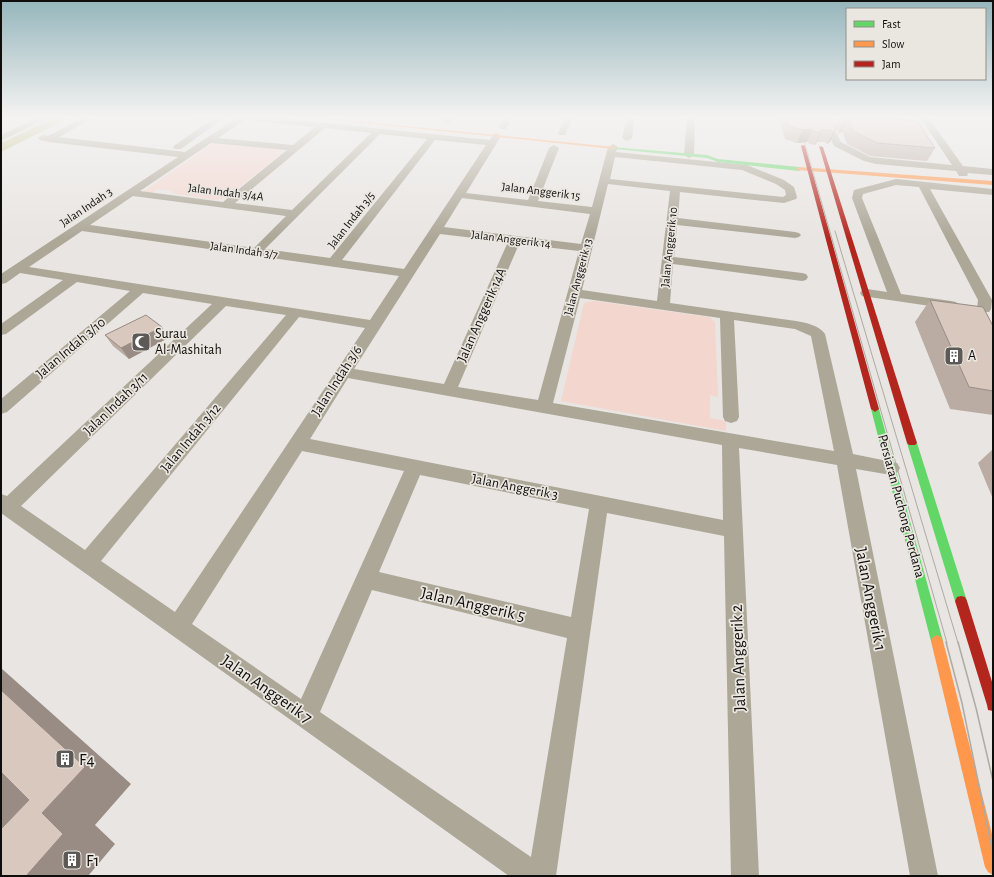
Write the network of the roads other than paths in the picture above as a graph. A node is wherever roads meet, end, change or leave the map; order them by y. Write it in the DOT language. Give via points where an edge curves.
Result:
graph roads {
  1 [pos="184,157"];
  2 [pos="284,157"];
  3 [pos="352,157"];
  4 [pos="417,157"];
  5 [pos="483,157"];
  6 [pos="550,157"];
  7 [pos="610,157"];
  8 [pos="663,157"];
  9 [pos="722,157"];
  10 [pos="807,157"];
  11 [pos="824,157"];
  12 [pos="864,157"];
  13 [pos="952,157"];
  14 [pos="780,158"];
  15 [pos="763,163"];
  16 [pos="850,163"];
  17 [pos="810,167"];
  18 [pos="828,169"];
  19 [pos="960,169"];
  20 [pos="993,172"];
  21 [pos="870,173"];
  22 [pos="793,177"];
  23 [pos="604,181"];
  24 [pos="919,181"];
  25 [pos="968,181"];
  26 [pos="805,183"];
  27 [pos="993,184"];
  28 [pos="815,187"];
  29 [pos="841,187"];
  30 [pos="676,189"];
  31 [pos="993,192"];
  32 [pos="131,193"];
  33 [pos="459,194"];
  34 [pos="532,203"];
  35 [pos="227,204"];
  36 [pos="596,211"];
  37 [pos="294,214"];
  38 [pos="672,221"];
  39 [pos="80,227"];
  40 [pos="436,230"];
  41 [pos="794,236"];
  42 [pos="515,240"];
  43 [pos="586,248"];
  44 [pos="256,252"];
  45 [pos="668,260"];
  46 [pos="334,262"];
  47 [pos="18,269"];
  48 [pos="408,273"];
  49 [pos="802,277"];
  50 [pos="74,278"];
  51 [pos="1,280"];
  52 [pos="141,288"];
  53 [pos="574,293"];
  54 [pos="867,293"];
  55 [pos="896,297"];
  56 [pos="222,301"];
  57 [pos="663,305"];
  58 [pos="989,310"];
  59 [pos="295,313"];
  60 [pos="727,315"];
  61 [pos="374,325"];
  62 [pos="1,331"];
  63 [pos="343,372"];
  64 [pos="449,390"];
  65 [pos="544,407"];
  66 [pos="1,408"];
  67 [pos="731,417"];
  68 [pos="730,440"];
  69 [pos="297,443"];
  70 [pos="845,460"];
  71 [pos="415,466"];
  72 [pos="891,468"];
  73 [pos="599,504"];
  74 [pos="5,505"];
  75 [pos="733,530"];
  76 [pos="88,563"];
  77 [pos="366,579"];
  78 [pos="178,626"];
  79 [pos="580,630"];
  80 [pos="988,674"];
  81 [pos="993,705"];
  82 [pos="306,716"];
  83 [pos="993,867"];
  84 [pos="532,876"];
  85 [pos="542,876"];
  86 [pos="745,876"];
  87 [pos="924,876"];
  1 -- 32 [label="street, Jalan Indah 3"];
  2 -- 35 [label="street"];
  3 -- 37 [label="street"];
  4 -- 46 [label="street, Jalan Indah 3/5"];
  5 -- 33 [label="street, Jalan Indah 3/6"];
  6 -- 34 [label="street"];
  7 -- 23 [label="street, Jalan Anggerik 13"];
  8 -- 30 [label="street" via="752,169 780,182 790,189 792,197 784,200"];
  9 -- 15 [label="main road"];
  10 -- 17 [label="main road, Persiaran Puchong Perdana"];
  11 -- 18 [label="main road, Persiaran Puchong Perdana"];
  12 -- 19 [label="street"];
  13 -- 19 [label="street"];
  14 -- 15 [label="main road"];
  15 -- 17 [label="main road"];
  15 -- 22 [label="main road"];
  16 -- 21 [label="main road"];
  17 -- 18 [label="main road"];
  17 -- 28 [label="main road, Persiaran Puchong Perdana"];
  18 -- 21 [label="main road"];
  18 -- 29 [label="main road, Persiaran Puchong Perdana"];
  19 -- 20 [label="street"];
  19 -- 25 [label="street"];
  21 -- 24 [label="main road"];
  21 -- 29 [label="main road"];
  23 -- 30 [label="street"];
  23 -- 36 [label="street, Jalan Anggerik 13"];
  24 -- 25 [label="main road"];
  24 -- 31 [label="street"];
  24 -- 55 [label="street" via="884,184 858,192 858,198"];
  24 -- 58 [label="street"];
  25 -- 27 [label="main road"];
  26 -- 28 [label="main road"];
  28 -- 72 [label="main road, Persiaran Puchong Perdana"];
  29 -- 54 [label="main road, Persiaran Puchong Perdana"];
  30 -- 38 [label="street, Jalan Anggerik 10"];
  32 -- 35 [label="street, Jalan Indah 3/4A"];
  32 -- 39 [label="street, Jalan Indah 3"];
  33 -- 34 [label="street, Jalan Anggerik 15"];
  33 -- 40 [label="street, Jalan Indah 3/6"];
  34 -- 36 [label="street, Jalan Anggerik 15"];
  35 -- 37 [label="street, Jalan Indah 3/4A"];
  36 -- 43 [label="street, Jalan Anggerik 13"];
  37 -- 44 [label="street"];
  38 -- 41 [label="street"];
  38 -- 45 [label="street, Jalan Anggerik 10"];
  39 -- 44 [label="street, Jalan Indah 3/7"];
  39 -- 47 [label="street, Jalan Indah 3"];
  40 -- 42 [label="street, Jalan Anggerik 14"];
  40 -- 48 [label="street, Jalan Indah 3/6"];
  42 -- 43 [label="street, Jalan Anggerik 14"];
  42 -- 64 [label="street, Jalan Anggerik 14A"];
  43 -- 53 [label="street, Jalan Anggerik 13"];
  44 -- 46 [label="street, Jalan Indah 3/7"];
  45 -- 49 [label="street"];
  45 -- 57 [label="street, Jalan Anggerik 10"];
  46 -- 48 [label="street, Jalan Indah 3/7"];
  47 -- 50 [label="street"];
  47 -- 51 [label="street, Jalan Indah 3"];
  48 -- 61 [label="street, Jalan Indah 3/6"];
  50 -- 52 [label="street"];
  50 -- 62 [label="street"];
  52 -- 56 [label="street"];
  52 -- 66 [label="street, Jalan Indah 3/10"];
  53 -- 57 [label="street"];
  53 -- 65 [label="street, Jalan Anggerik 13"];
  54 -- 55 [label="street"];
  54 -- 80 [label="main road, Persiaran Puchong Perdana"];
  55 -- 58 [label="street"];
  56 -- 59 [label="street"];
  56 -- 74 [label="street, Jalan Indah 3/11"];
  57 -- 60 [label="street"];
  59 -- 61 [label="street"];
  59 -- 76 [label="street, Jalan Indah 3/12"];
  60 -- 67 [label="street"];
  60 -- 70 [label="street, Jalan Anggerik 1" via="807,328 818,334"];
  61 -- 63 [label="street, Jalan Indah 3/6"];
  63 -- 64 [label="street"];
  63 -- 69 [label="street, Jalan Indah 3/6"];
  64 -- 65 [label="street"];
  65 -- 68 [label="street"];
  68 -- 70 [label="street"];
  68 -- 75 [label="street, Jalan Anggerik 2"];
  69 -- 71 [label="street, Jalan Anggerik 3"];
  69 -- 78 [label="street, Jalan Indah 3/6"];
  70 -- 72 [label="street"];
  70 -- 87 [label="street, Jalan Anggerik 1"];
  71 -- 73 [label="street, Jalan Anggerik 3"];
  71 -- 77 [label="street"];
  72 -- 83 [label="main road, Persiaran Puchong Perdana"];
  73 -- 75 [label="street, Jalan Anggerik 3"];
  73 -- 79 [label="street"];
  74 -- 76 [label="street, Jalan Anggerik 7"];
  75 -- 86 [label="street, Jalan Anggerik 2"];
  76 -- 78 [label="street, Jalan Anggerik 7"];
  77 -- 79 [label="street, Jalan Anggerik 5"];
  77 -- 82 [label="street"];
  78 -- 82 [label="street, Jalan Anggerik 7"];
  79 -- 85 [label="street"];
  80 -- 81 [label="main road, Persiaran Puchong Perdana"];
  82 -- 84 [label="street, Jalan Anggerik 7"];
}
